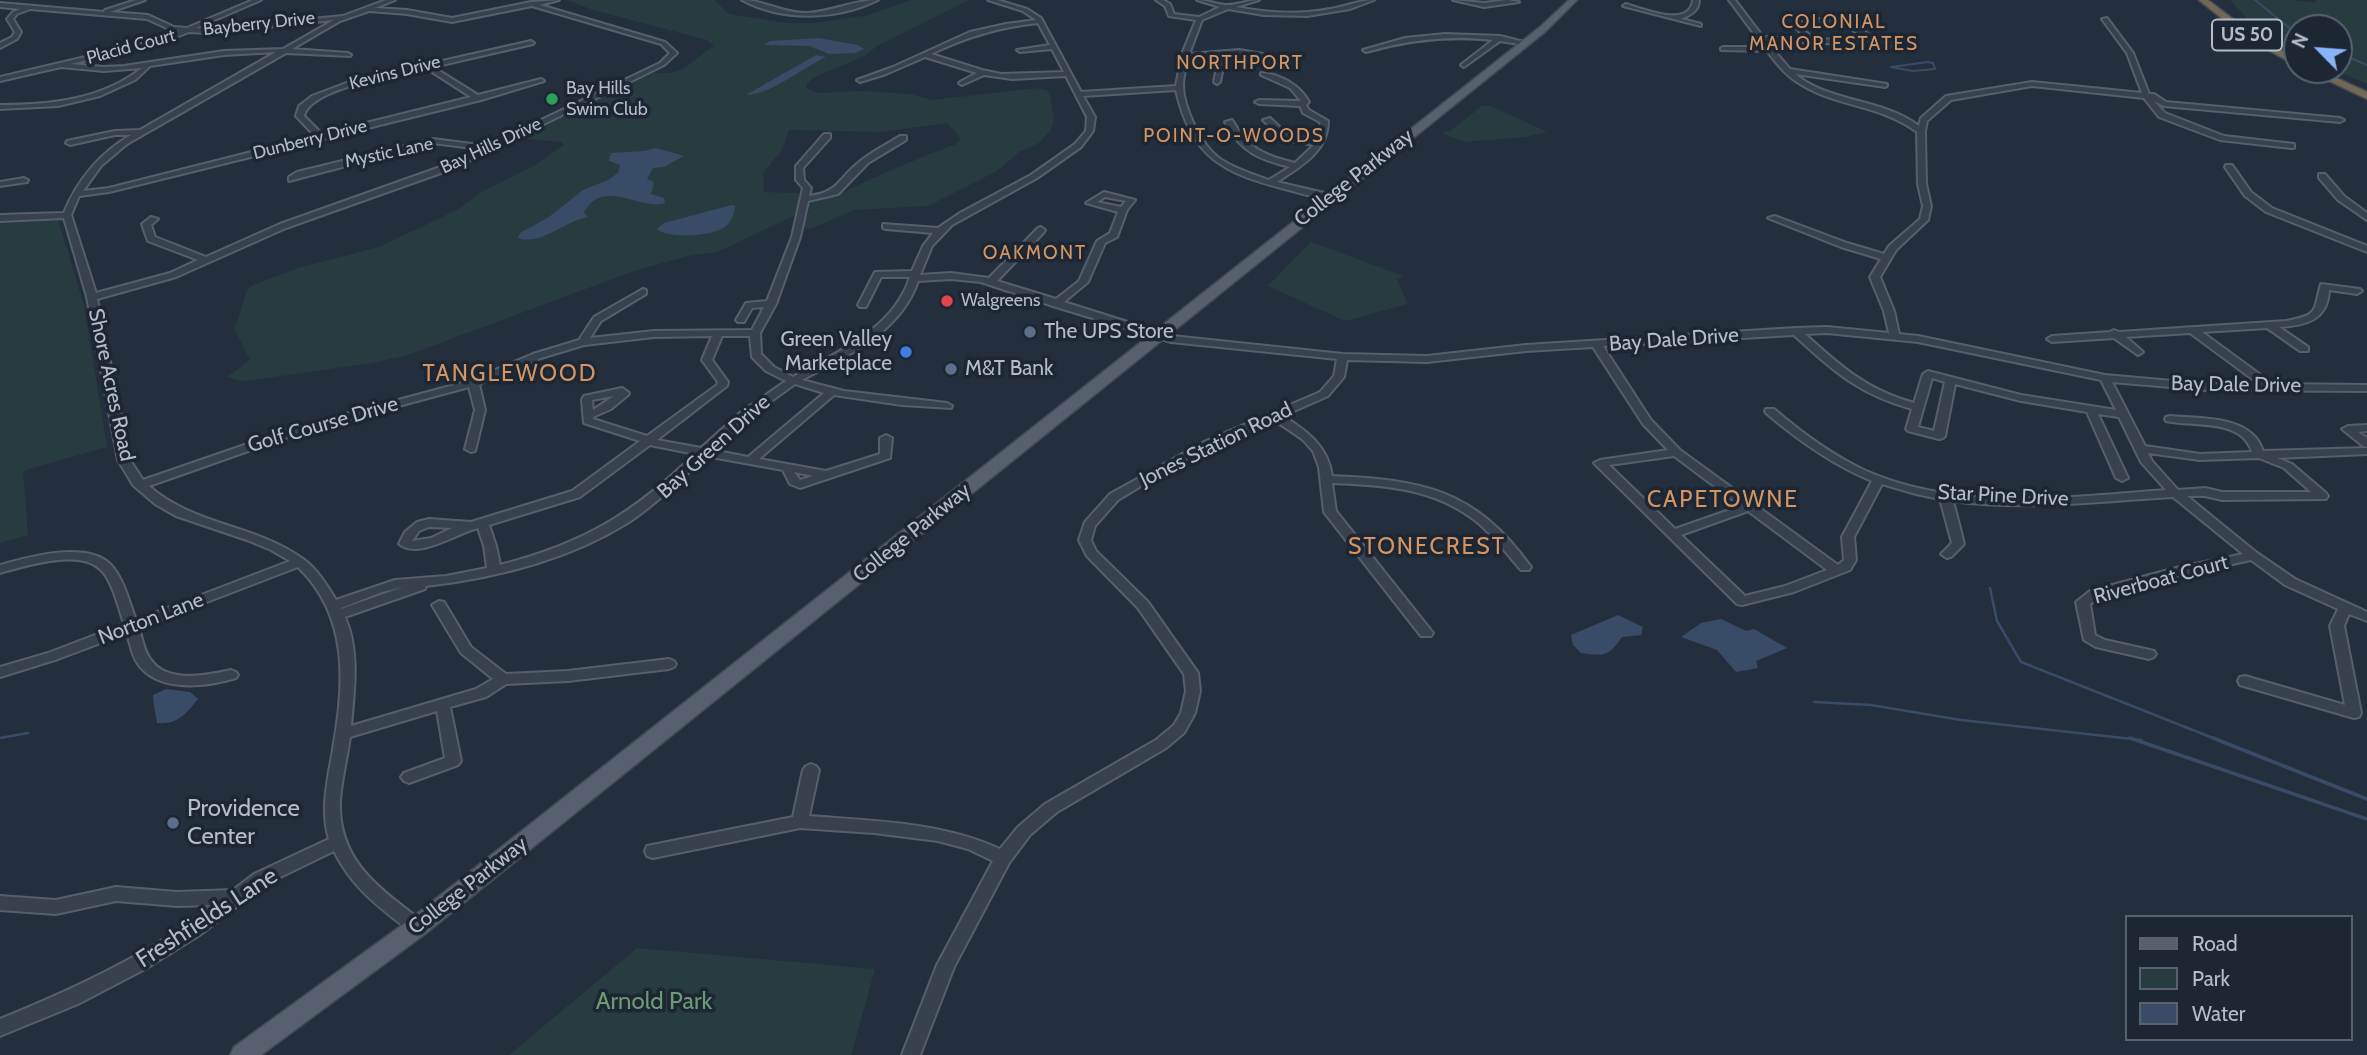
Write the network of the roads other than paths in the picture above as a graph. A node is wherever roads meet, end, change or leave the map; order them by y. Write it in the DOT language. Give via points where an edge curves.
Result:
graph roads {
  1 [pos="142,0"];
  2 [pos="258,0"];
  3 [pos="392,0"];
  4 [pos="556,0"];
  5 [pos="745,0"];
  6 [pos="875,0"];
  7 [pos="992,0"];
  8 [pos="1159,0"];
  9 [pos="1200,0"];
  10 [pos="1219,0"];
  11 [pos="1256,0"];
  12 [pos="1371,0"];
  13 [pos="1456,0"];
  14 [pos="1510,0"];
  15 [pos="1573,0"];
  16 [pos="1696,0"];
  17 [pos="1732,0"];
  18 [pos="2203,0"];
  19 [pos="2215,0"];
  20 [pos="7,2"];
  21 [pos="531,4"];
  22 [pos="1212,4"];
  23 [pos="0,5"];
  24 [pos="34,6"];
  25 [pos="1626,6"];
  26 [pos="1228,8"];
  27 [pos="363,9"];
  28 [pos="104,12"];
  29 [pos="345,17"];
  30 [pos="1200,19"];
  31 [pos="1675,19"];
  32 [pos="2105,19"];
  33 [pos="1040,21"];
  34 [pos="1699,25"];
  35 [pos="189,30"];
  36 [pos="1500,38"];
  37 [pos="1764,39"];
  38 [pos="1811,40"];
  39 [pos="1874,42"];
  40 [pos="531,43"];
  41 [pos="1525,43"];
  42 [pos="1910,44"];
  43 [pos="0,46"];
  44 [pos="1054,47"];
  45 [pos="286,49"];
  46 [pos="1723,49"];
  47 [pos="1771,49"];
  48 [pos="2283,49"];
  49 [pos="1020,50"];
  50 [pos="1366,50"];
  51 [pos="1261,54"];
  52 [pos="348,55"];
  53 [pos="927,55"];
  54 [pos="1185,56"];
  55 [pos="1215,56"];
  56 [pos="2283,56"];
  57 [pos="64,65"];
  58 [pos="426,65"];
  59 [pos="1464,65"];
  60 [pos="147,66"];
  61 [pos="1786,70"];
  62 [pos="983,73"];
  63 [pos="1068,74"];
  64 [pos="1263,74"];
  65 [pos="0,79"];
  66 [pos="860,80"];
  67 [pos="541,81"];
  68 [pos="1217,82"];
  69 [pos="961,83"];
  70 [pos="2341,84"];
  71 [pos="1885,85"];
  72 [pos="1179,88"];
  73 [pos="1078,94"];
  74 [pos="2146,96"];
  75 [pos="2367,96"];
  76 [pos="478,98"];
  77 [pos="1259,102"];
  78 [pos="1302,104"];
  79 [pos="0,107"];
  80 [pos="1267,120"];
  81 [pos="2340,120"];
  82 [pos="1229,122"];
  83 [pos="1921,131"];
  84 [pos="140,132"];
  85 [pos="827,136"];
  86 [pos="321,137"];
  87 [pos="904,138"];
  88 [pos="70,143"];
  89 [pos="1319,143"];
  90 [pos="2291,146"];
  91 [pos="488,148"];
  92 [pos="1296,166"];
  93 [pos="2229,167"];
  94 [pos="2322,176"];
  95 [pos="292,179"];
  96 [pos="24,180"];
  97 [pos="1271,183"];
  98 [pos="0,184"];
  99 [pos="78,194"];
  100 [pos="1329,197"];
  101 [pos="805,199"];
  102 [pos="1123,210"];
  103 [pos="68,214"];
  104 [pos="2367,216"];
  105 [pos="1,218"];
  106 [pos="960,218"];
  107 [pos="1772,218"];
  108 [pos="155,219"];
  109 [pos="886,226"];
  110 [pos="1041,230"];
  111 [pos="942,231"];
  112 [pos="2365,247"];
  113 [pos="1885,257"];
  114 [pos="201,262"];
  115 [pos="915,276"];
  116 [pos="988,283"];
  117 [pos="2357,291"];
  118 [pos="643,292"];
  119 [pos="91,295"];
  120 [pos="1056,303"];
  121 [pos="771,304"];
  122 [pos="863,305"];
  123 [pos="741,320"];
  124 [pos="2270,326"];
  125 [pos="2192,330"];
  126 [pos="1795,331"];
  127 [pos="755,332"];
  128 [pos="2114,333"];
  129 [pos="718,334"];
  130 [pos="1158,335"];
  131 [pos="1894,335"];
  132 [pos="2052,339"];
  133 [pos="583,342"];
  134 [pos="1597,345"];
  135 [pos="2304,349"];
  136 [pos="2138,352"];
  137 [pos="1343,357"];
  138 [pos="793,379"];
  139 [pos="2105,379"];
  140 [pos="1951,380"];
  141 [pos="473,383"];
  142 [pos="2271,388"];
  143 [pos="2367,388"];
  144 [pos="831,392"];
  145 [pos="947,406"];
  146 [pos="1917,407"];
  147 [pos="2091,410"];
  148 [pos="1770,411"];
  149 [pos="588,415"];
  150 [pos="2124,415"];
  151 [pos="1276,416"];
  152 [pos="2170,419"];
  153 [pos="2367,428"];
  154 [pos="886,438"];
  155 [pos="648,440"];
  156 [pos="2367,444"];
  157 [pos="471,449"];
  158 [pos="2141,449"];
  159 [pos="702,451"];
  160 [pos="2367,451"];
  161 [pos="1676,452"];
  162 [pos="2258,454"];
  163 [pos="751,460"];
  164 [pos="2122,478"];
  165 [pos="1326,479"];
  166 [pos="1879,480"];
  167 [pos="139,485"];
  168 [pos="2175,493"];
  169 [pos="1946,497"];
  170 [pos="1749,507"];
  171 [pos="482,523"];
  172 [pos="465,526"];
  173 [pos="1672,534"];
  174 [pos="1947,554"];
  175 [pos="2253,556"];
  176 [pos="300,562"];
  177 [pos="1525,567"];
  178 [pos="0,569"];
  179 [pos="494,569"];
  180 [pos="1836,570"];
  181 [pos="439,605"];
  182 [pos="2345,609"];
  183 [pos="336,611"];
  184 [pos="2367,617"];
  185 [pos="131,627"];
  186 [pos="1426,633"];
  187 [pos="2149,654"];
  188 [pos="668,664"];
  189 [pos="0,672"];
  190 [pos="231,675"];
  191 [pos="503,679"];
  192 [pos="2245,681"];
  193 [pos="443,706"];
  194 [pos="343,734"];
  195 [pos="811,770"];
  196 [pos="409,777"];
  197 [pos="800,822"];
  198 [pos="338,842"];
  199 [pos="653,851"];
  200 [pos="1003,858"];
  201 [pos="233,897"];
  202 [pos="0,903"];
  203 [pos="417,927"];
  204 [pos="0,1028"];
  205 [pos="242,1055"];
  206 [pos="911,1055"];
  1 -- 28 [label="street"];
  2 -- 35 [label="street, Placid Court"];
  3 -- 27 [label="street"];
  4 -- 21 [label="street"];
  5 -- 6 [label="street" via="807,15"];
  7 -- 33 [label="street" via="1029,12"];
  8 -- 30 [label="street" via="1168,5 1171,15"];
  9 -- 22 [label="street"];
  10 -- 22 [label="street"];
  11 -- 26 [label="street"];
  12 -- 26 [label="street" via="1326,13 1265,15"];
  13 -- 14 [label="street" via="1483,5 1516,2"];
  15 -- 41 [label="main road, College Parkway"];
  16 -- 31 [label="street" via="1691,12"];
  17 -- 37 [label="street"];
  18 -- 56 [label="highway, US 50" via="2226,21"];
  19 -- 48 [label="highway, US 50"];
  20 -- 23 [label="street, Bayberry Drive"];
  20 -- 24 [label="street, Bayberry Drive"];
  21 -- 27 [label="street" via="452,20"];
  21 -- 91 [label="street, Bay Hills Drive" via="663,43 674,53 655,68"];
  22 -- 26 [label="street"];
  24 -- 28 [label="street, Bayberry Drive"];
  24 -- 43 [label="street" via="10,19 18,32"];
  25 -- 31 [label="street"];
  26 -- 30 [label="street"];
  27 -- 29 [label="street"];
  28 -- 35 [label="street, Bayberry Drive" via="153,18 169,28"];
  29 -- 35 [label="street, Bayberry Drive"];
  29 -- 45 [label="street"];
  30 -- 54 [label="street"];
  31 -- 34 [label="street"];
  32 -- 74 [label="street" via="2130,53"];
  33 -- 44 [label="street, Bay Green Drive"];
  33 -- 53 [label="street" via="998,26"];
  35 -- 57 [label="street, Placid Court"];
  36 -- 41 [label="street"];
  36 -- 50 [label="street" via="1452,35 1387,42"];
  36 -- 59 [label="street"];
  37 -- 38 [label="street"];
  37 -- 47 [label="street"];
  38 -- 39 [label="street"];
  38 -- 39 [label="street" via="1801,24 1847,24 1861,29"];
  39 -- 42 [label="street"];
  40 -- 58 [label="street, Kevins Drive"];
  41 -- 100 [label="main road, College Parkway"];
  44 -- 49 [label="street"];
  44 -- 63 [label="street, Bay Green Drive"];
  45 -- 52 [label="street"];
  45 -- 60 [label="street" via="222,53"];
  45 -- 84 [label="street"];
  46 -- 47 [label="street"];
  47 -- 61 [label="street"];
  51 -- 55 [label="street"];
  53 -- 62 [label="street"];
  53 -- 66 [label="street"];
  54 -- 55 [label="street"];
  54 -- 72 [label="street"];
  55 -- 68 [label="street" via="1221,62"];
  57 -- 60 [label="street" via="96,69"];
  57 -- 65 [label="street, Placid Court"];
  58 -- 76 [label="street"];
  58 -- 86 [label="street, Kevins Drive" via="351,83 307,103 300,116"];
  60 -- 79 [label="street" via="121,86 97,94"];
  61 -- 71 [label="street"];
  61 -- 83 [label="street" via="1821,92 1876,107"];
  62 -- 63 [label="street" via="1017,77"];
  62 -- 69 [label="street"];
  63 -- 73 [label="street, Bay Green Drive"];
  64 -- 78 [label="street" via="1295,88 1303,96"];
  67 -- 76 [label="street, Dunberry Drive"];
  70 -- 75 [label="highway"];
  72 -- 73 [label="street"];
  72 -- 97 [label="street" via="1197,140 1216,159"];
  73 -- 106 [label="street, Bay Green Drive" via="1093,123 1086,139 1035,177"];
  74 -- 81 [label="street" via="2164,104"];
  74 -- 83 [label="street" via="2032,84 1950,98 1923,120"];
  74 -- 90 [label="street" via="2162,115 2203,132 2256,144"];
  76 -- 86 [label="street, Dunberry Drive"];
  77 -- 78 [label="street"];
  78 -- 89 [label="street" via="1324,121"];
  80 -- 89 [label="street" via="1287,138"];
  82 -- 92 [label="street" via="1243,146"];
  83 -- 113 [label="street" via="1924,220"];
  84 -- 88 [label="street"];
  84 -- 99 [label="street" via="100,163"];
  85 -- 101 [label="street" via="799,168 807,188"];
  86 -- 99 [label="street, Dunberry Drive"];
  87 -- 101 [label="street" via="862,163 839,191"];
  89 -- 92 [label="street"];
  91 -- 95 [label="street, Mystic Lane" via="449,141 416,144"];
  91 -- 114 [label="street, Bay Hills Drive"];
  92 -- 97 [label="street"];
  93 -- 112 [label="street" via="2248,194 2269,210"];
  94 -- 104 [label="street"];
  96 -- 98 [label="street"];
  97 -- 100 [label="street"];
  99 -- 103 [label="street"];
  100 -- 130 [label="main road, College Parkway"];
  101 -- 121 [label="street"];
  102 -- 120 [label="street" via="1114,234 1101,241 1087,276"];
  103 -- 105 [label="street"];
  103 -- 119 [label="street, Shore Acres Road"];
  106 -- 111 [label="street, Bay Green Drive"];
  107 -- 113 [label="street"];
  108 -- 114 [label="street" via="146,224 151,239"];
  109 -- 111 [label="street"];
  110 -- 116 [label="street"];
  111 -- 115 [label="street, Bay Green Drive" via="924,249"];
  113 -- 131 [label="street" via="1875,278"];
  114 -- 119 [label="street, Bay Hills Drive" via="173,275"];
  115 -- 116 [label="street, Bay Dale Drive"];
  115 -- 122 [label="street, Bay Dale Drive" via="878,274"];
  115 -- 138 [label="street, Bay Green Drive" via="907,301 879,330"];
  116 -- 120 [label="street, Bay Dale Drive"];
  117 -- 124 [label="street" via="2324,286 2323,308 2318,314"];
  118 -- 133 [label="street" via="597,319"];
  119 -- 167 [label="street, Shore Acres Road" via="124,460"];
  120 -- 130 [label="street, Bay Dale Drive"];
  121 -- 123 [label="street" via="749,305"];
  121 -- 127 [label="street"];
  124 -- 125 [label="street"];
  124 -- 135 [label="street"];
  125 -- 128 [label="street"];
  125 -- 142 [label="street"];
  126 -- 131 [label="street, Bay Dale Drive"];
  126 -- 134 [label="street, Bay Dale Drive"];
  126 -- 146 [label="street" via="1866,391"];
  127 -- 129 [label="street, Golf Course Drive"];
  127 -- 138 [label="street" via="754,350 759,359"];
  128 -- 132 [label="street"];
  128 -- 136 [label="street"];
  129 -- 133 [label="street, Golf Course Drive" via="654,334"];
  129 -- 155 [label="street" via="707,360 722,386"];
  130 -- 137 [label="street, Bay Dale Drive"];
  130 -- 203 [label="main road, College Parkway"];
  131 -- 139 [label="street, Bay Dale Drive"];
  133 -- 141 [label="street, Golf Course Drive"];
  134 -- 137 [label="street, Bay Dale Drive" via="1427,359"];
  134 -- 161 [label="street" via="1647,422"];
  137 -- 151 [label="street, Jones Station Road" via="1333,387"];
  138 -- 144 [label="street"];
  138 -- 159 [label="street, Bay Green Drive"];
  139 -- 142 [label="street, Bay Dale Drive"];
  139 -- 150 [label="street"];
  140 -- 146 [label="street" via="1928,374"];
  140 -- 146 [label="street" via="1939,436 1912,429"];
  140 -- 147 [label="street"];
  141 -- 157 [label="street" via="480,410"];
  141 -- 167 [label="street, Golf Course Drive" via="298,430"];
  142 -- 143 [label="street, Bay Dale Drive"];
  144 -- 145 [label="street"];
  144 -- 163 [label="street"];
  147 -- 150 [label="street"];
  147 -- 164 [label="street"];
  148 -- 166 [label="street, Star Pine Drive" via="1799,436"];
  149 -- 155 [label="street" via="593,424"];
  150 -- 158 [label="street"];
  151 -- 165 [label="street" via="1318,451"];
  151 -- 200 [label="street, Jones Station Road" via="1208,444 1131,486 1099,510 1089,525 1085,540 1091,553 1143,606 1191,673 1188,713 1179,729 1161,744 1051,808 1024,831"];
  152 -- 162 [label="street" via="2241,429 2254,440"];
  153 -- 156 [label="street" via="2348,429"];
  154 -- 163 [label="street" via="886,456 800,484 794,482 789,468"];
  155 -- 159 [label="street"];
  155 -- 171 [label="street" via="576,494"];
  158 -- 162 [label="street" via="2200,457"];
  158 -- 168 [label="street"];
  159 -- 163 [label="street"];
  159 -- 179 [label="street, Bay Green Drive" via="656,499 610,528 562,550"];
  160 -- 162 [label="street"];
  161 -- 170 [label="street"];
  161 -- 173 [label="street" via="1600,463"];
  162 -- 168 [label="street, Star Pine Drive" via="2288,466 2322,496"];
  165 -- 177 [label="street" via="1397,483 1445,496 1483,521"];
  165 -- 186 [label="street" via="1330,512"];
  166 -- 169 [label="street, Star Pine Drive"];
  166 -- 180 [label="street" via="1848,537 1850,560"];
  167 -- 176 [label="street, Shore Acres Road" via="173,511 258,540"];
  168 -- 169 [label="street, Star Pine Drive" via="2031,501"];
  168 -- 175 [label="street"];
  169 -- 174 [label="street" via="1958,544"];
  170 -- 173 [label="street"];
  170 -- 180 [label="street"];
  171 -- 172 [label="street"];
  171 -- 179 [label="street"];
  173 -- 180 [label="street" via="1742,601"];
  175 -- 182 [label="street" via="2290,582"];
  175 -- 187 [label="street, Riverboat Court" via="2176,572 2095,594 2082,602 2089,637 2101,645"];
  176 -- 183 [label="street, Shore Acres Road"];
  176 -- 185 [label="street, Norton Lane"];
  178 -- 185 [label="street" via="58,557 99,562 111,575"];
  179 -- 183 [label="street, Bay Green Drive" via="427,582"];
  181 -- 191 [label="street" via="466,650"];
  182 -- 184 [label="street"];
  182 -- 192 [label="street" via="2337,626 2354,713"];
  183 -- 194 [label="street, Shore Acres Road" via="344,630 348,667"];
  185 -- 189 [label="street, Norton Lane"];
  185 -- 190 [label="street" via="143,661 157,674 195,681"];
  188 -- 191 [label="street"];
  191 -- 193 [label="street" via="481,693"];
  193 -- 194 [label="street"];
  193 -- 196 [label="street" via="453,761"];
  194 -- 198 [label="street, Shore Acres Road" via="333,817"];
  195 -- 197 [label="street"];
  197 -- 199 [label="street"];
  197 -- 200 [label="street" via="938,835"];
  198 -- 201 [label="street, Freshfields Lane"];
  198 -- 203 [label="street, Shore Acres Road" via="355,872 379,899"];
  200 -- 206 [label="street, Jones Station Road" via="946,965"];
  201 -- 202 [label="street" via="116,894 56,906"];
  201 -- 204 [label="street, Freshfields Lane" via="195,929 139,964"];
  203 -- 205 [label="main road, College Parkway"];
}
